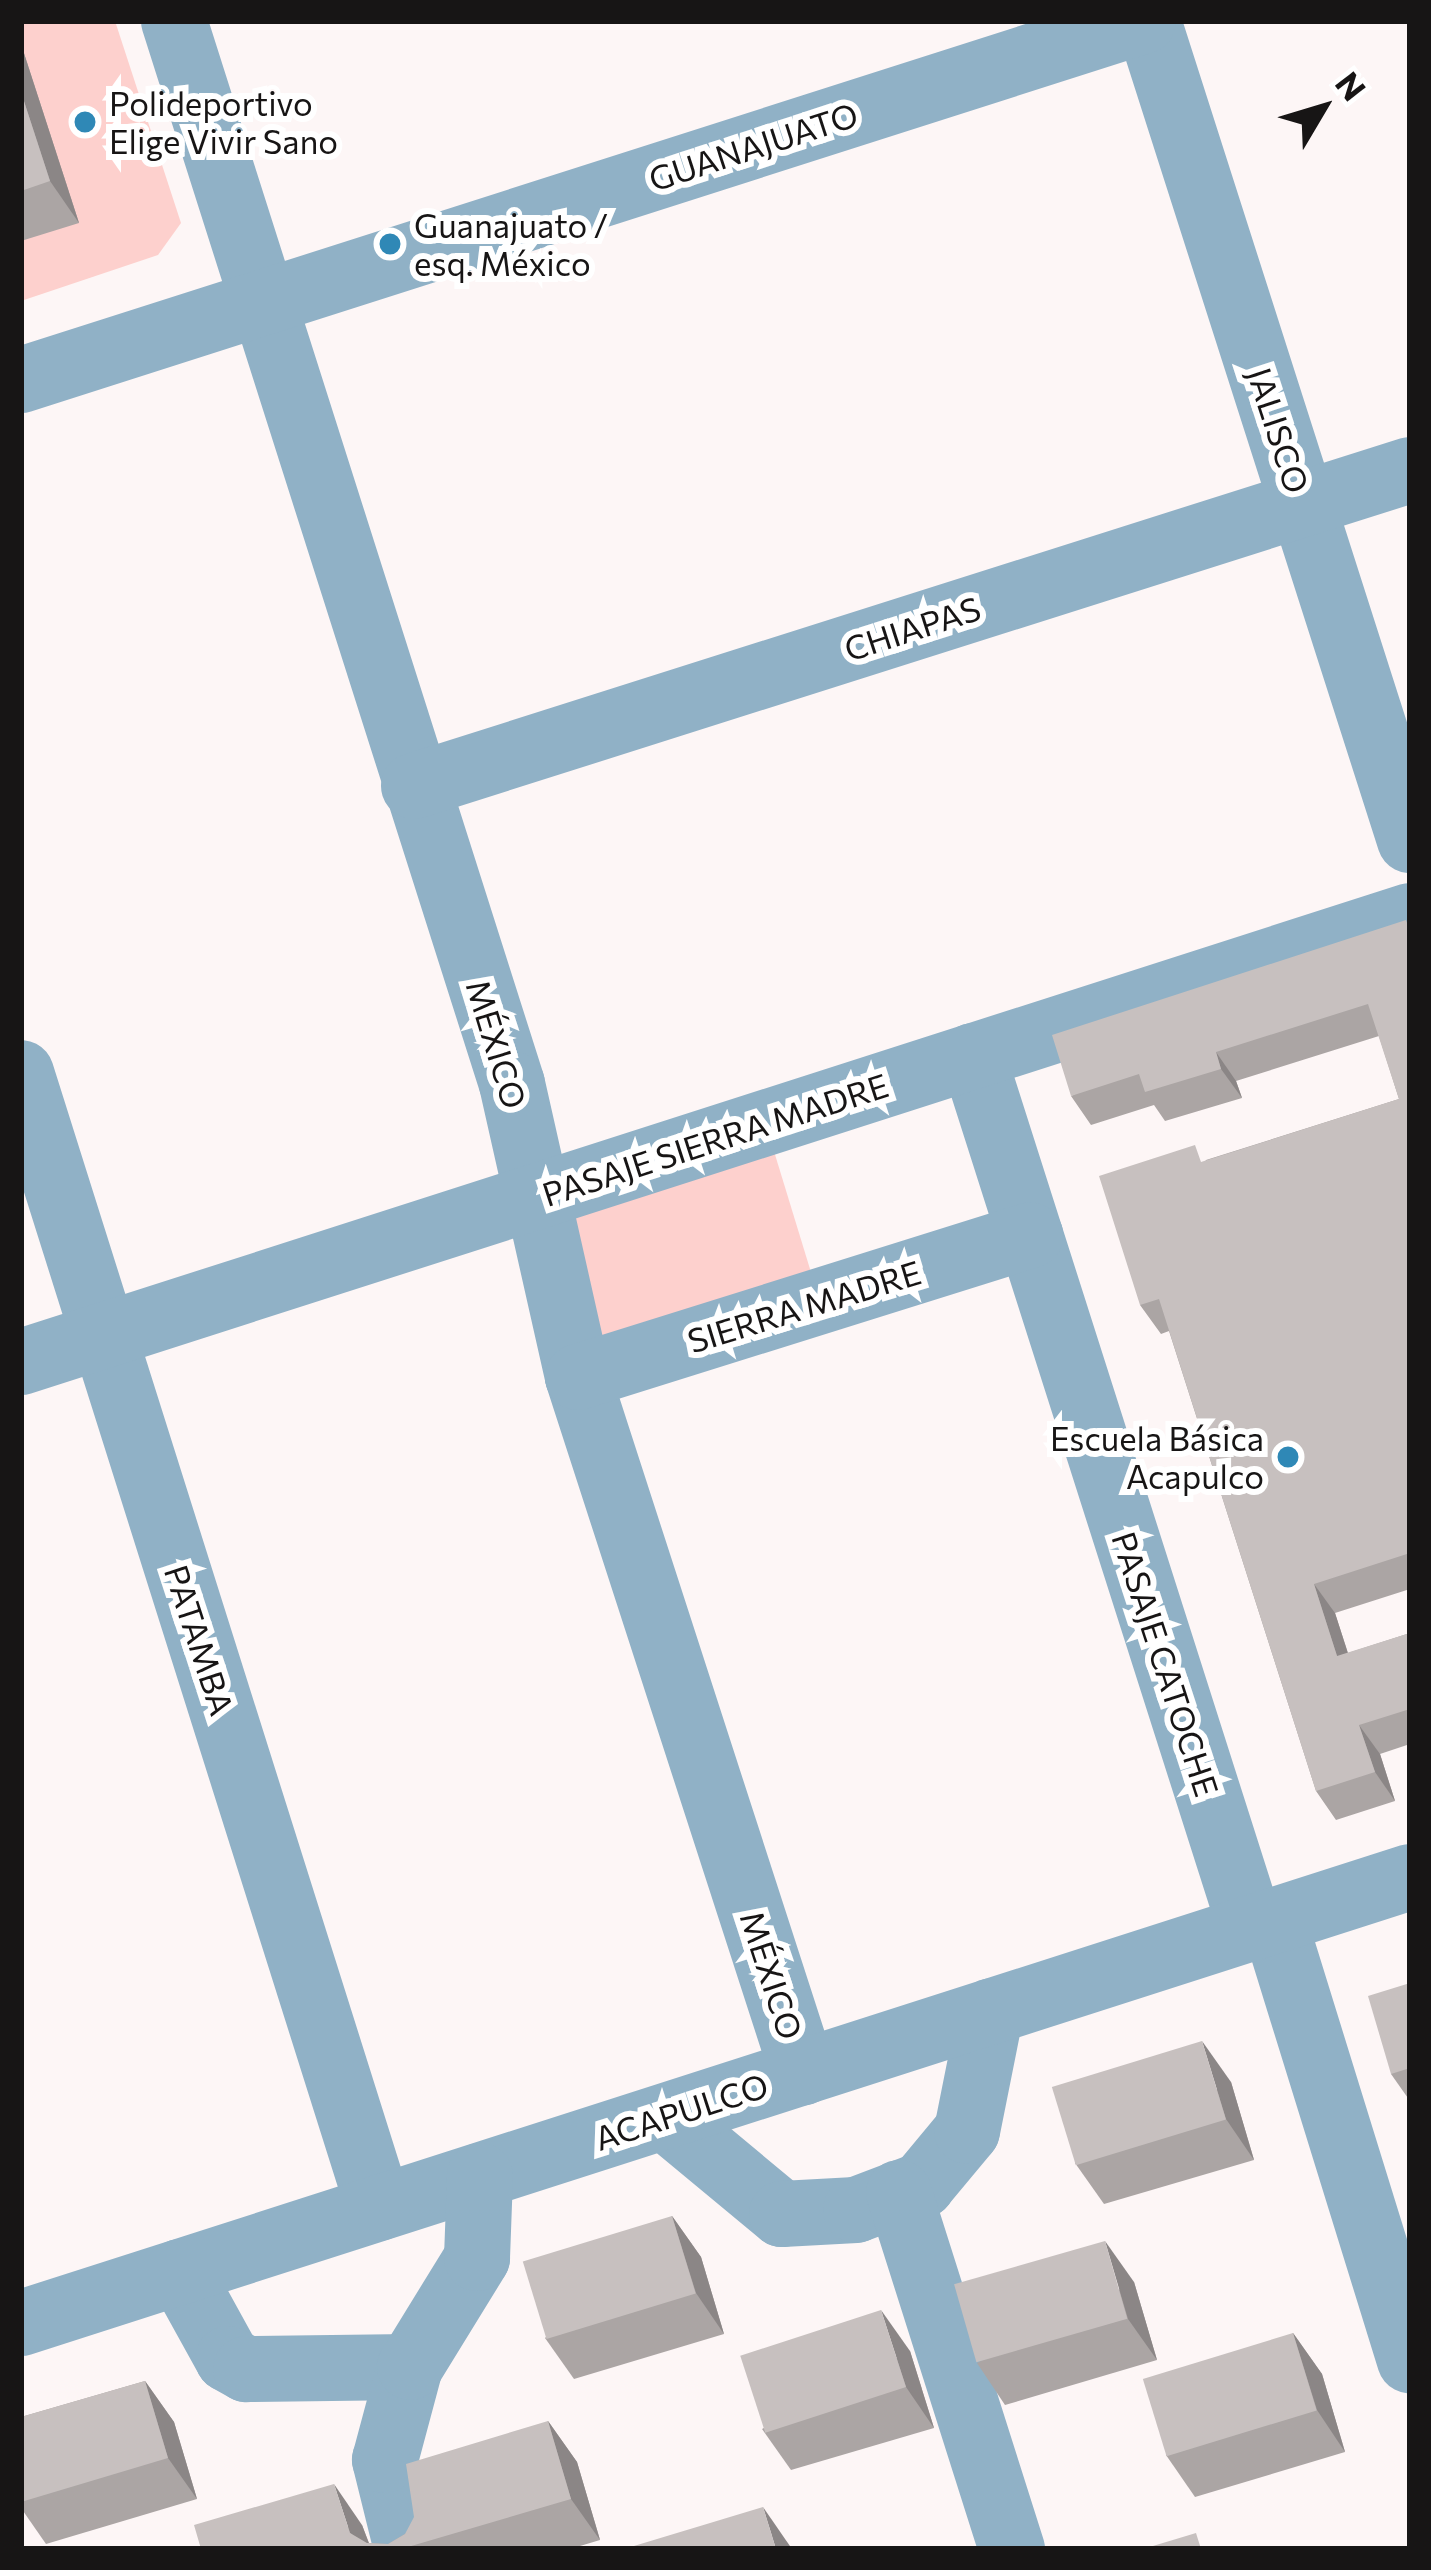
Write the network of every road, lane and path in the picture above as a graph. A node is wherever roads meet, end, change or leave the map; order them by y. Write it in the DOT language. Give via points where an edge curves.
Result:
graph roads {
  1 [pos="174,21"];
  2 [pos="1145,21"];
  3 [pos="265,302"];
  4 [pos="21,380"];
  5 [pos="1410,470"];
  6 [pos="1302,504"];
  7 [pos="414,787"];
  8 [pos="1410,840"];
  9 [pos="1410,916"];
  10 [pos="973,1056"];
  11 [pos="21,1072"];
  12 [pos="536,1197"];
  13 [pos="1030,1235"];
  14 [pos="104,1336"];
  15 [pos="21,1362"];
  16 [pos="578,1377"];
  17 [pos="1410,1877"];
  18 [pos="1262,1924"];
  19 [pos="991,2011"];
  20 [pos="803,2072"];
  21 [pos="665,2116"];
  22 [pos="480,2176"];
  23 [pos="899,2193"];
  24 [pos="379,2208"];
  25 [pos="180,2272"];
  26 [pos="21,2323"];
  27 [pos="1410,2360"];
  28 [pos="410,2367"];
  29 [pos="407,2549"];
  30 [pos="1012,2549"];
  1 -- 3 [label="street, MÉXICO"];
  2 -- 3 [label="street, GUANAJUATO"];
  2 -- 6 [label="street, JALISCO"];
  3 -- 4 [label="street, GUANAJUATO"];
  3 -- 7 [label="street, MÉXICO"];
  5 -- 6 [label="street, CHIAPAS"];
  6 -- 7 [label="street, CHIAPAS"];
  6 -- 8 [label="street, JALISCO"];
  7 -- 12 [label="street, MÉXICO" via="512,1084"];
  9 -- 10 [label="street, PASAJE SIERRA MADRE"];
  10 -- 12 [label="street, PASAJE SIERRA MADRE"];
  10 -- 13 [label="street, PASAJE CATOCHE"];
  11 -- 14 [label="street, PATAMBA"];
  12 -- 14 [label="street, PASAJE SIERRA MADRE"];
  12 -- 16 [label="street, MÉXICO"];
  13 -- 16 [label="street, SIERRA MADRE"];
  13 -- 18 [label="street, PASAJE CATOCHE"];
  14 -- 15 [label="street, PASAJE SIERRA MADRE"];
  14 -- 24 [label="street, PATAMBA"];
  16 -- 20 [label="street, MÉXICO"];
  17 -- 18 [label="street, ACAPULCO"];
  18 -- 19 [label="street, ACAPULCO"];
  18 -- 27 [label="street, PASAJE CATOCHE"];
  19 -- 20 [label="street, ACAPULCO"];
  19 -- 23 [label="street" via="967,2131 922,2185"];
  20 -- 21 [label="street, ACAPULCO"];
  21 -- 22 [label="street, ACAPULCO"];
  21 -- 23 [label="street" via="782,2214 856,2210"];
  22 -- 24 [label="street, ACAPULCO"];
  22 -- 28 [label="street" via="477,2258"];
  23 -- 30 [label="street"];
  24 -- 25 [label="street, ACAPULCO"];
  25 -- 26 [label="street, ACAPULCO"];
  25 -- 28 [label="street" via="228,2359 246,2369"];
  28 -- 29 [label="street" via="385,2460"];
}
